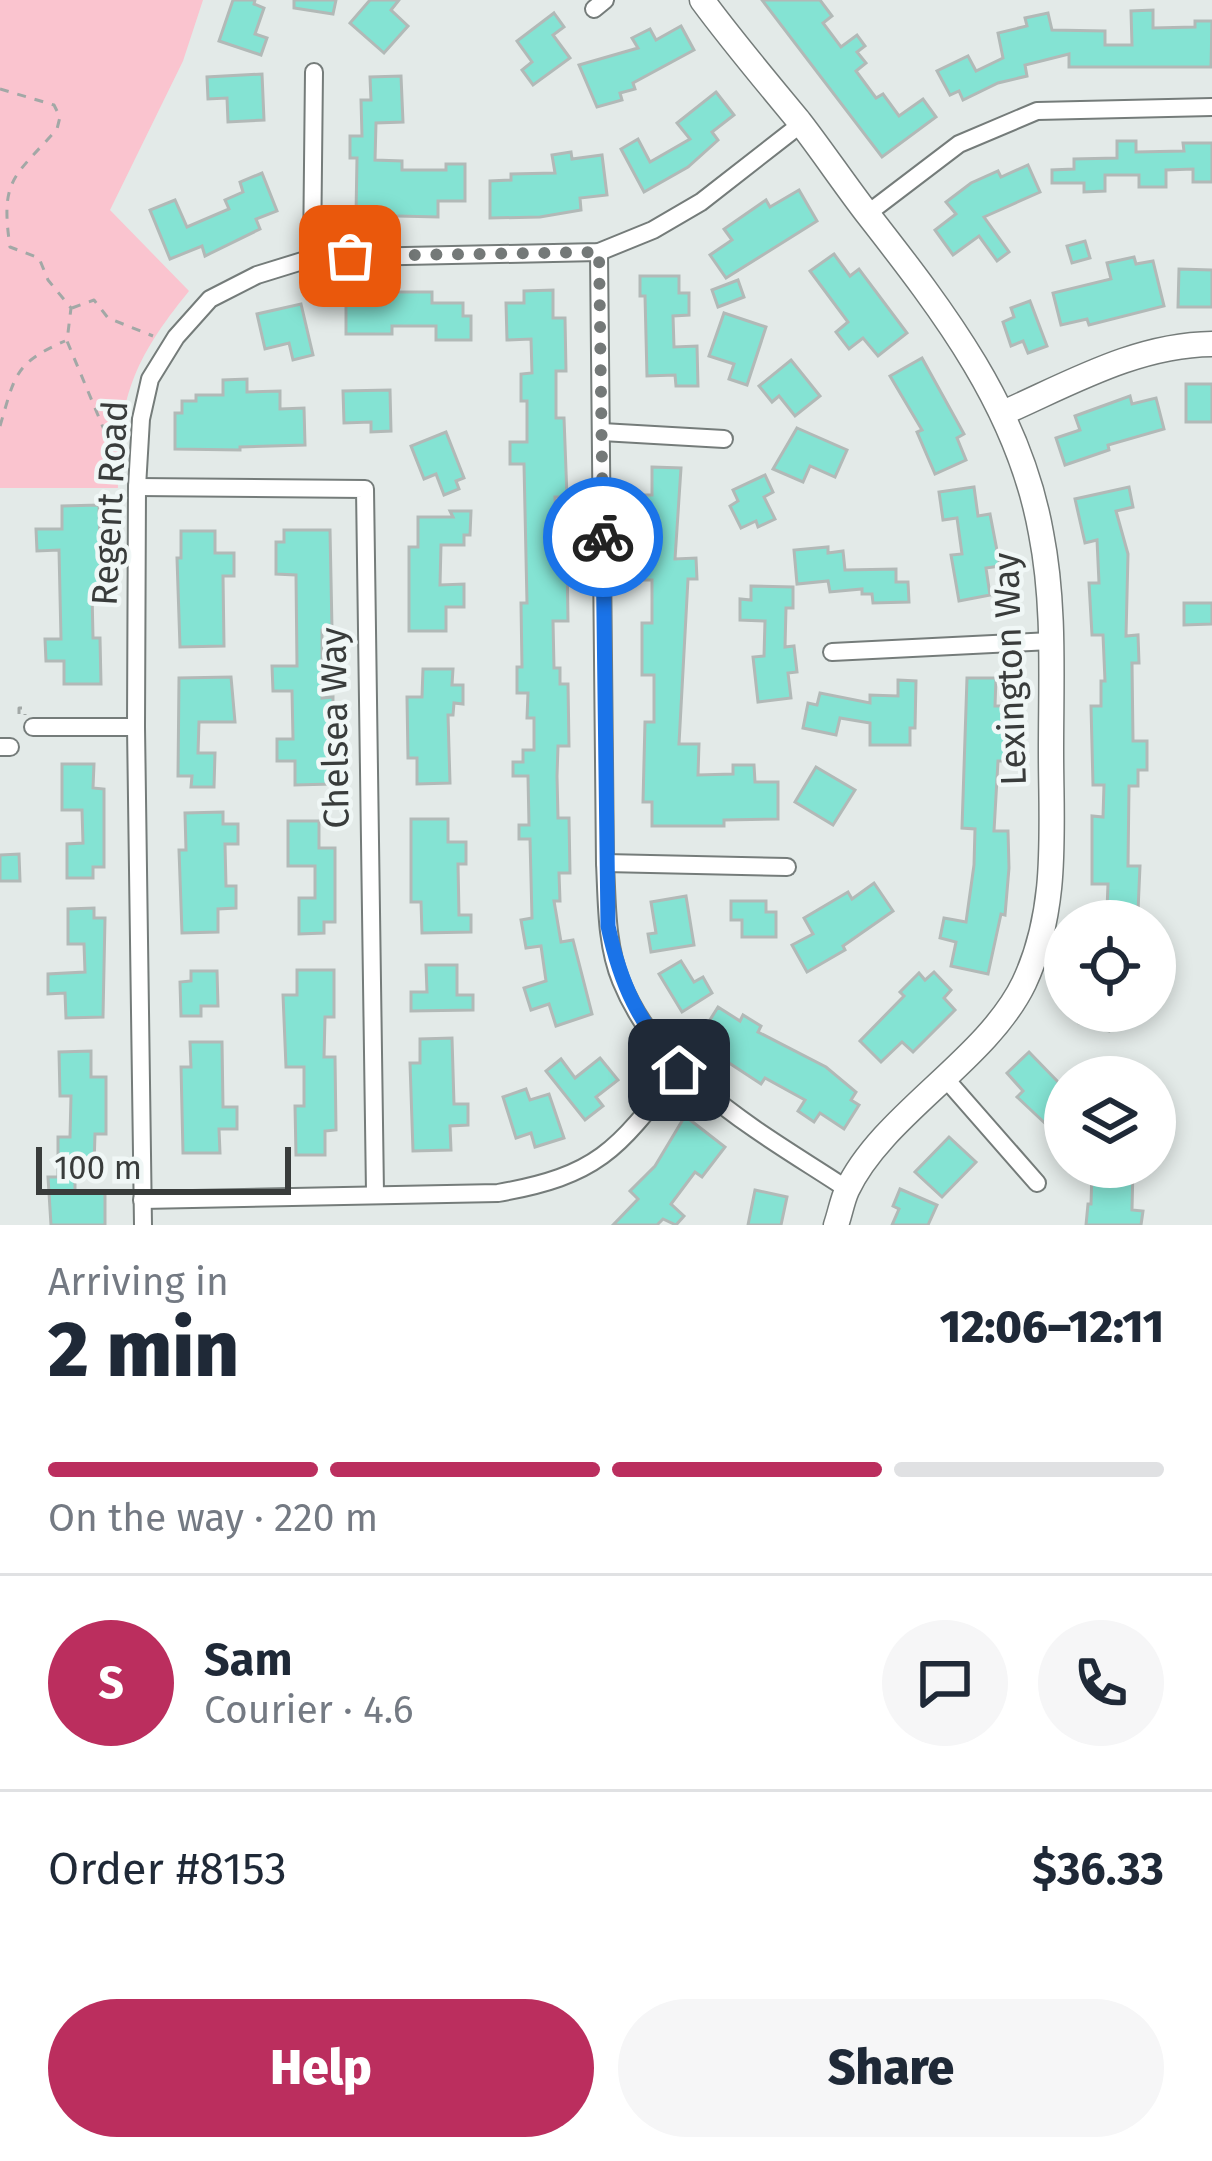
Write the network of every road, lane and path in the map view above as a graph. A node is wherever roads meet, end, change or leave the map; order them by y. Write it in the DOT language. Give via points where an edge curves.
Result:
graph roads {
  1 [pos="702,0"];
  2 [pos="314,72"];
  3 [pos="0,89"];
  4 [pos="1212,107"];
  5 [pos="801,124"];
  6 [pos="867,214"];
  7 [pos="599,252"];
  8 [pos="312,258"];
  9 [pos="71,308"];
  10 [pos="153,336"];
  11 [pos="67,340"];
  12 [pos="1212,344"];
  13 [pos="1003,412"];
  14 [pos="0,426"];
  15 [pos="602,432"];
  16 [pos="724,439"];
  17 [pos="121,440"];
  18 [pos="137,487"];
  19 [pos="1051,641"];
  20 [pos="832,652"];
  21 [pos="33,727"];
  22 [pos="136,727"];
  23 [pos="605,863"];
  24 [pos="788,867"];
  25 [pos="679,1070"];
  26 [pos="945,1078"];
  27 [pos="1037,1183"];
  28 [pos="847,1189"];
  29 [pos="375,1193"];
  30 [pos="142,1200"];
  31 [pos="143,1225"];
  32 [pos="836,1225"];
  1 -- 5 [label="street, Lexington Way"];
  2 -- 8 [label="street"];
  3 -- 9 [label="path" via="54,105 60,118 4,187 1,213 10,248 39,258"];
  4 -- 6 [label="street" via="1037,111 959,144"];
  5 -- 6 [label="street, Lexington Way"];
  5 -- 7 [label="street, Regent Road" via="700,202"];
  6 -- 13 [label="street, Lexington Way" via="939,306"];
  7 -- 8 [label="street, Regent Road"];
  7 -- 15 [label="street"];
  8 -- 18 [label="street, Regent Road" via="210,299 176,337 150,379"];
  9 -- 10 [label="path" via="94,300 108,318"];
  9 -- 11 [label="path"];
  11 -- 14 [label="path" via="21,367"];
  11 -- 17 [label="path" via="105,432"];
  12 -- 13 [label="street" via="1137,353"];
  13 -- 19 [label="street, Lexington Way" via="1041,532"];
  15 -- 16 [label="street"];
  15 -- 23 [label="street"];
  18 -- 22 [label="street, Regent Road"];
  18 -- 29 [label="street, Chelsea Way" via="364,489"];
  19 -- 20 [label="street"];
  19 -- 26 [label="street, Lexington Way" via="1051,890 1043,933 1010,1004"];
  21 -- 22 [label="street"];
  22 -- 30 [label="street, Regent Road"];
  23 -- 24 [label="street"];
  23 -- 25 [label="street" via="620,978 645,1029"];
  25 -- 28 [label="street"];
  25 -- 29 [label="street" via="594,1164 552,1183 498,1193"];
  26 -- 27 [label="street"];
  26 -- 28 [label="street, Lexington Way"];
  28 -- 32 [label="street, Lexington Way"];
  29 -- 30 [label="street"];
  30 -- 31 [label="street, Regent Road"];
}
